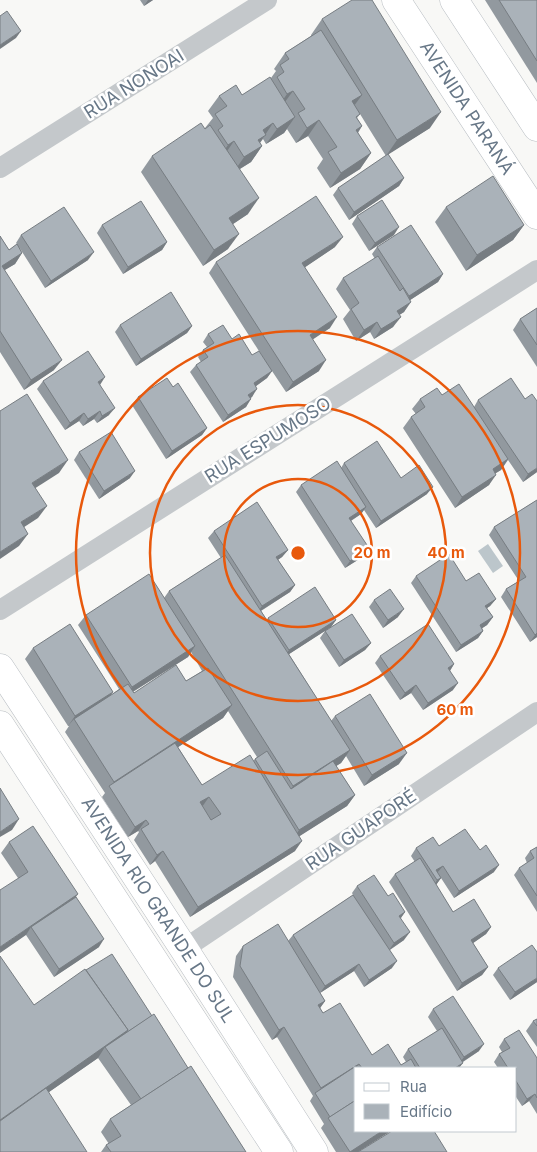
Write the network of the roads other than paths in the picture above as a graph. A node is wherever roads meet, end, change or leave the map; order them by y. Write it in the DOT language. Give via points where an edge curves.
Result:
graph roads {
  1 [pos="267,0"];
  2 [pos="396,0"];
  3 [pos="454,0"];
  4 [pos="537,128"];
  5 [pos="0,168"];
  6 [pos="537,215"];
  7 [pos="537,270"];
  8 [pos="0,610"];
  9 [pos="0,668"];
  10 [pos="537,712"];
  11 [pos="0,724"];
  12 [pos="184,949"];
  13 [pos="280,1152"];
  14 [pos="314,1152"];
  1 -- 5 [label="street, RUA NONOAI"];
  2 -- 6 [label="street, AVENIDA PARANÁ"];
  3 -- 4 [label="street"];
  7 -- 8 [label="street, RUA ESPUMOSO"];
  9 -- 12 [label="street, AVENIDA RIO GRANDE DO SUL"];
  10 -- 12 [label="street, RUA GUAPORÉ"];
  11 -- 13 [label="street, AVENIDA RIO GRANDE DO SUL"];
  12 -- 14 [label="street, AVENIDA RIO GRANDE DO SUL"];
}
